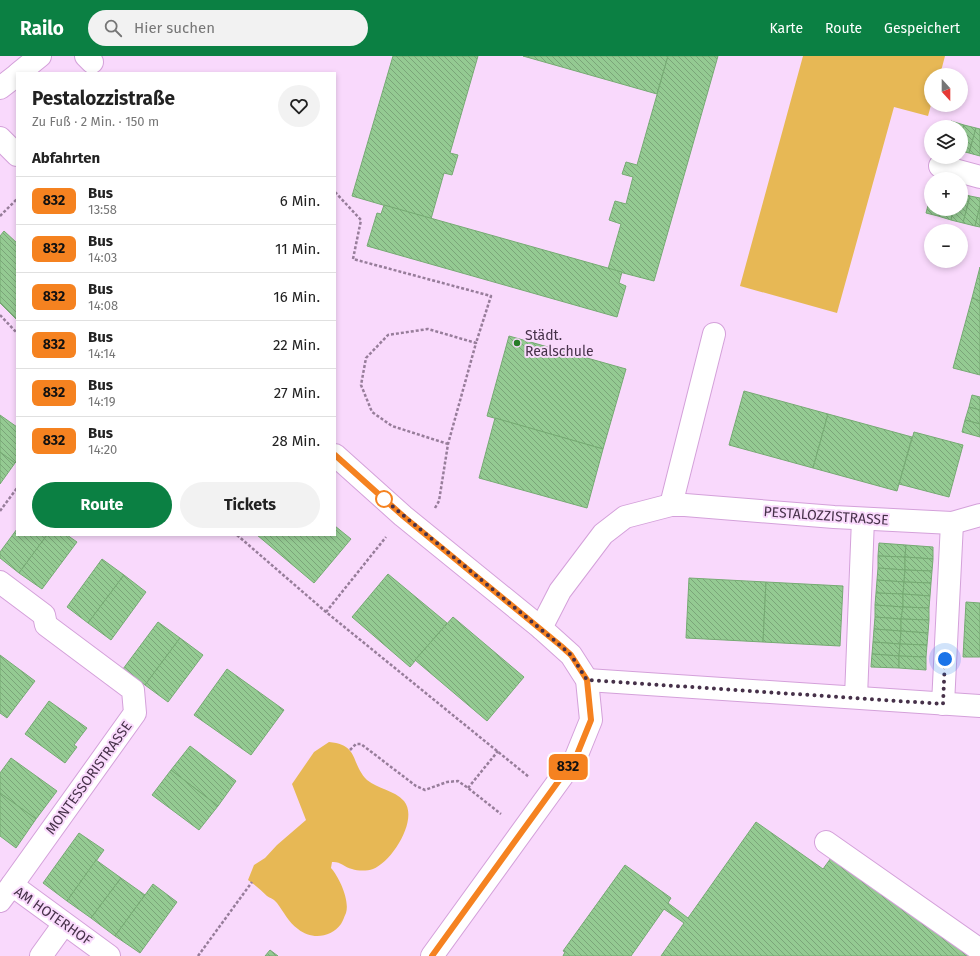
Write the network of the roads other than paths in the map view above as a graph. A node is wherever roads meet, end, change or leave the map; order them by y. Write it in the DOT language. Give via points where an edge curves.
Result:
graph roads {
  1 [pos="40,56"];
  2 [pos="20,72"];
  3 [pos="16,76"];
  4 [pos="0,88"];
  5 [pos="940,166"];
  6 [pos="980,177"];
  7 [pos="714,334"];
  8 [pos="336,456"];
  9 [pos="671,505"];
  10 [pos="980,515"];
  11 [pos="863,519"];
  12 [pos="952,523"];
  13 [pos="0,582"];
  14 [pos="541,628"];
  15 [pos="587,680"];
  16 [pos="856,697"];
  17 [pos="943,704"];
  18 [pos="980,706"];
  19 [pos="826,842"];
  20 [pos="6,893"];
  21 [pos="64,924"];
  22 [pos="980,950"];
  23 [pos="41,956"];
  24 [pos="109,956"];
  25 [pos="432,956"];
  1 -- 2 [label="street"];
  3 -- 4 [label="street"];
  5 -- 6 [label="street"];
  7 -- 9 [label="street"];
  8 -- 14 [label="street" via="403,516"];
  9 -- 11 [label="street, PESTALOZZISTRASSE"];
  9 -- 14 [label="street, PESTALOZZISTRASSE" via="625,517 603,534 560,591"];
  10 -- 12 [label="street, PESTALOZZISTRASSE"];
  11 -- 12 [label="street, PESTALOZZISTRASSE"];
  11 -- 16 [label="street"];
  12 -- 17 [label="street"];
  13 -- 20 [label="street, MONTESSORISTRASSE" via="44,615 46,624 132,690 135,713"];
  14 -- 15 [label="street" via="571,655"];
  15 -- 16 [label="street"];
  15 -- 25 [label="street" via="591,720 576,757"];
  16 -- 17 [label="street"];
  17 -- 18 [label="street"];
  19 -- 22 [label="street"];
  20 -- 21 [label="street, AM HOTERHOF"];
  21 -- 23 [label="street"];
  21 -- 24 [label="street, AM HOTERHOF"];
}
